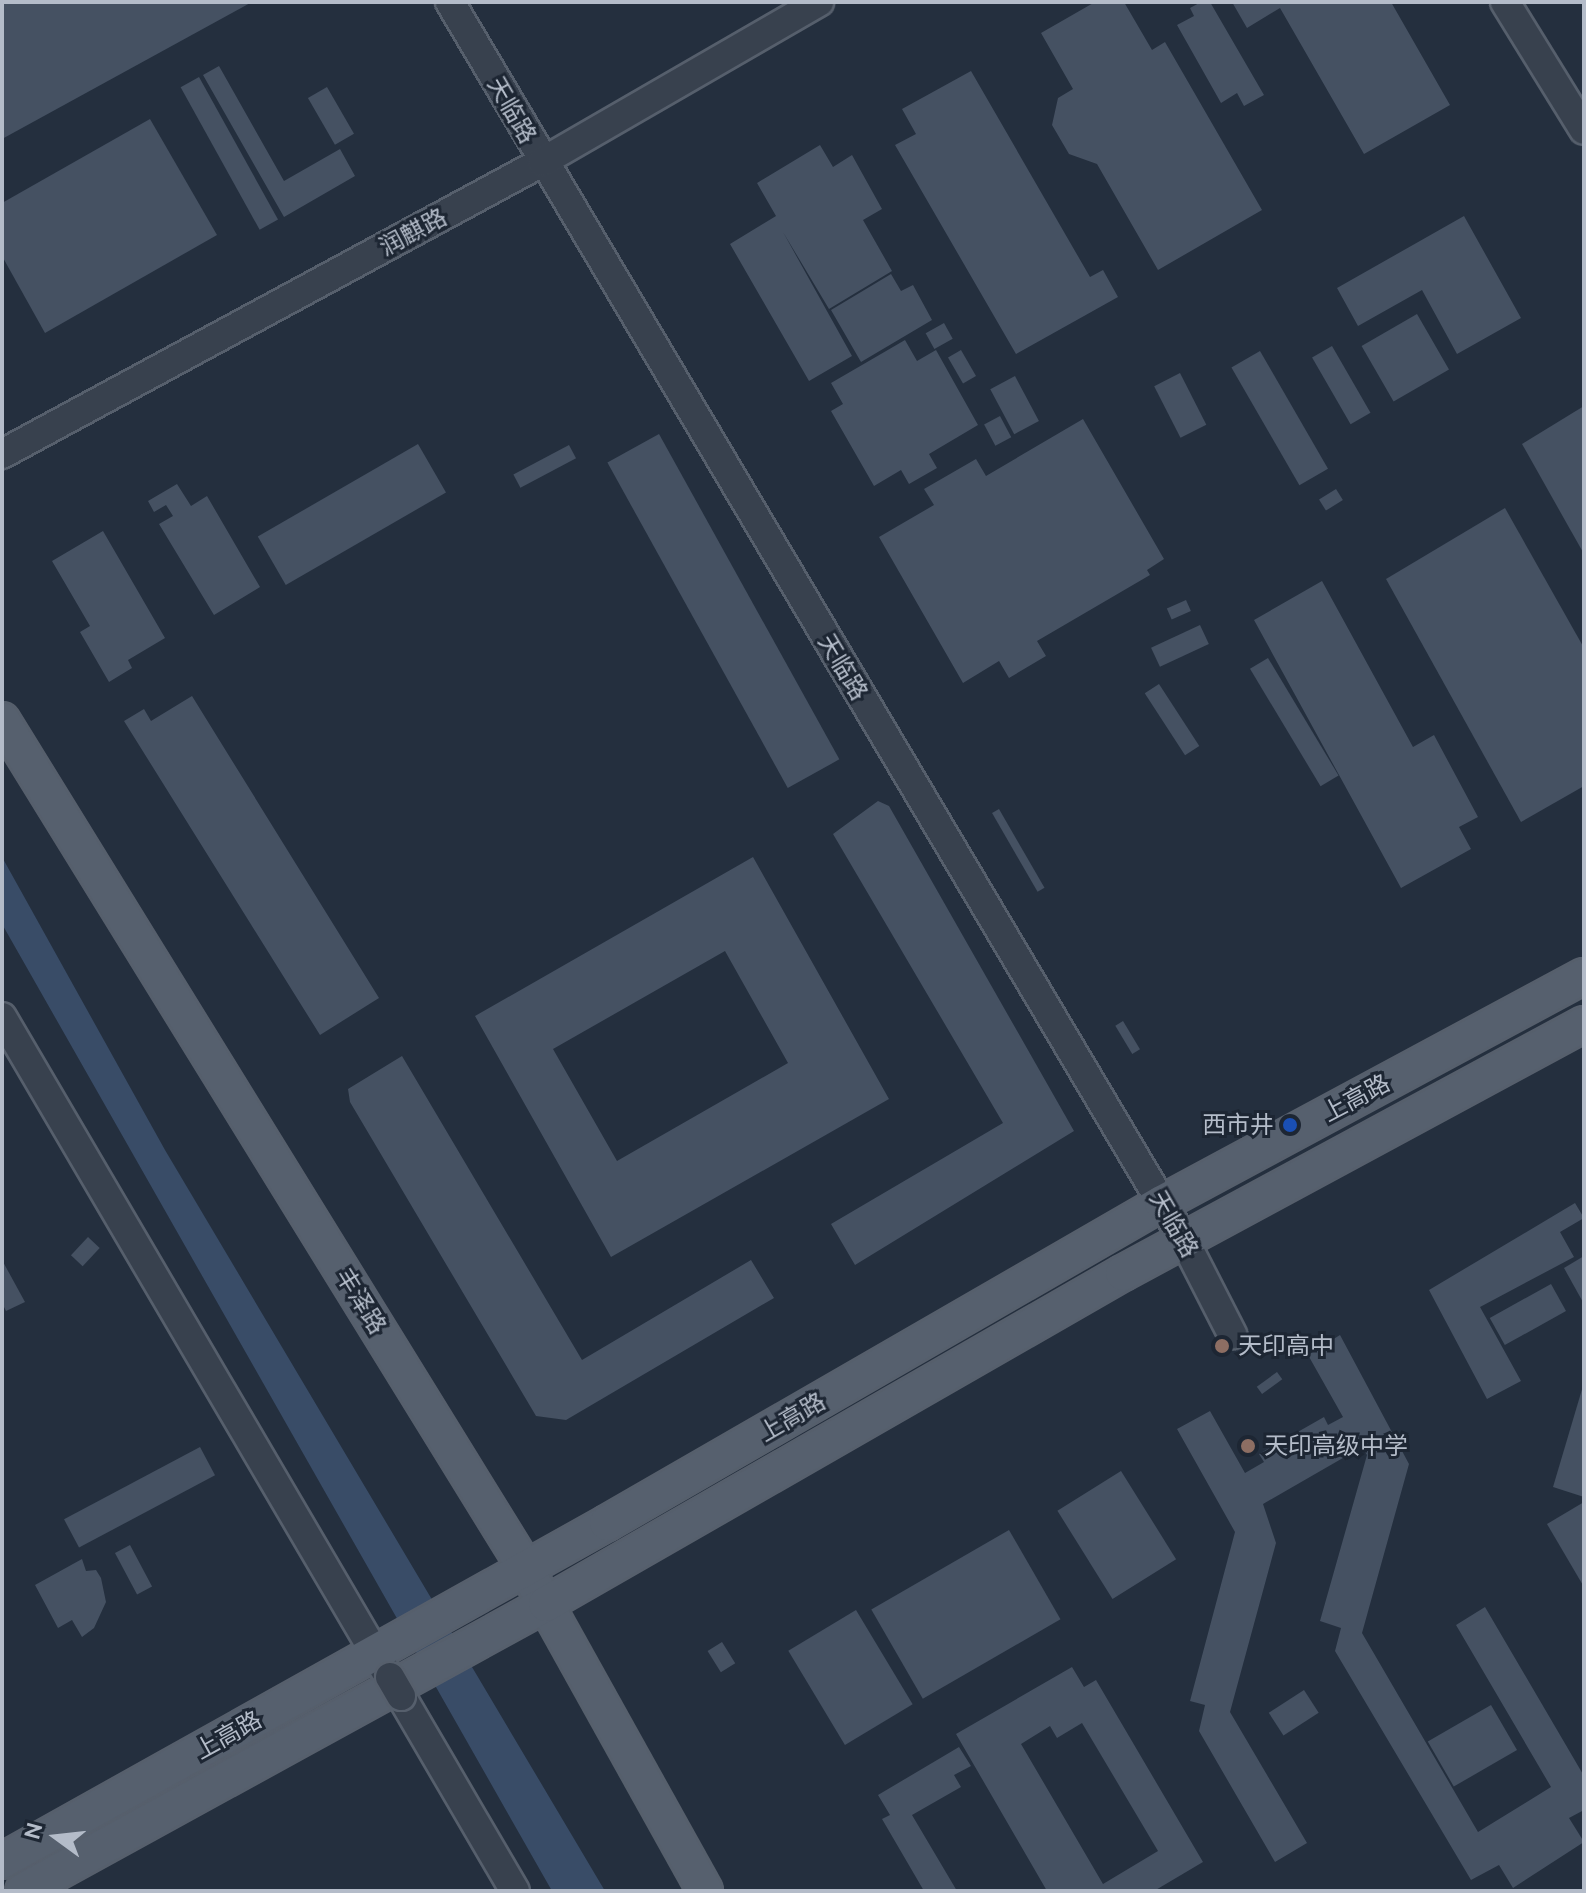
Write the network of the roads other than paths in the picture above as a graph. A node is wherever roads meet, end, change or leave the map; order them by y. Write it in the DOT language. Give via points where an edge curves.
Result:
graph roads {
  1 [pos="450,2"];
  2 [pos="819,2"];
  3 [pos="1505,2"];
  4 [pos="1584,130"];
  5 [pos="542,162"];
  6 [pos="2,454"];
  7 [pos="2,720"];
  8 [pos="1584,976"];
  9 [pos="2,1017"];
  10 [pos="1584,1024"];
  11 [pos="1162,1203"];
  12 [pos="1184,1240"];
  13 [pos="1232,1334"];
  14 [pos="526,1569"];
  15 [pos="546,1604"];
  16 [pos="389,1676"];
  17 [pos="2,1861"];
  18 [pos="23,1891"];
  19 [pos="515,1891"];
  20 [pos="705,1891"];
  1 -- 5 [label="street, 天临路"];
  2 -- 5 [label="street, 润麒路"];
  3 -- 4 [label="street"];
  5 -- 6 [label="street, 润麒路"];
  5 -- 11 [label="street, 天临路"];
  7 -- 14 [label="main road, 丰泽路"];
  8 -- 11 [label="main road, 上高路"];
  9 -- 16 [label="street"];
  10 -- 12 [label="main road, 上高路"];
  11 -- 12 [label="street, 天临路"];
  11 -- 14 [label="main road, 上高路"];
  12 -- 13 [label="street, 天临路"];
  12 -- 15 [label="main road, 上高路"];
  14 -- 15 [label="main road, 丰泽路"];
  14 -- 16 [label="main road, 上高路"];
  15 -- 18 [label="main road, 上高路"];
  15 -- 20 [label="main road, 丰泽路"];
  16 -- 17 [label="main road, 上高路"];
  16 -- 19 [label="street"];
}
